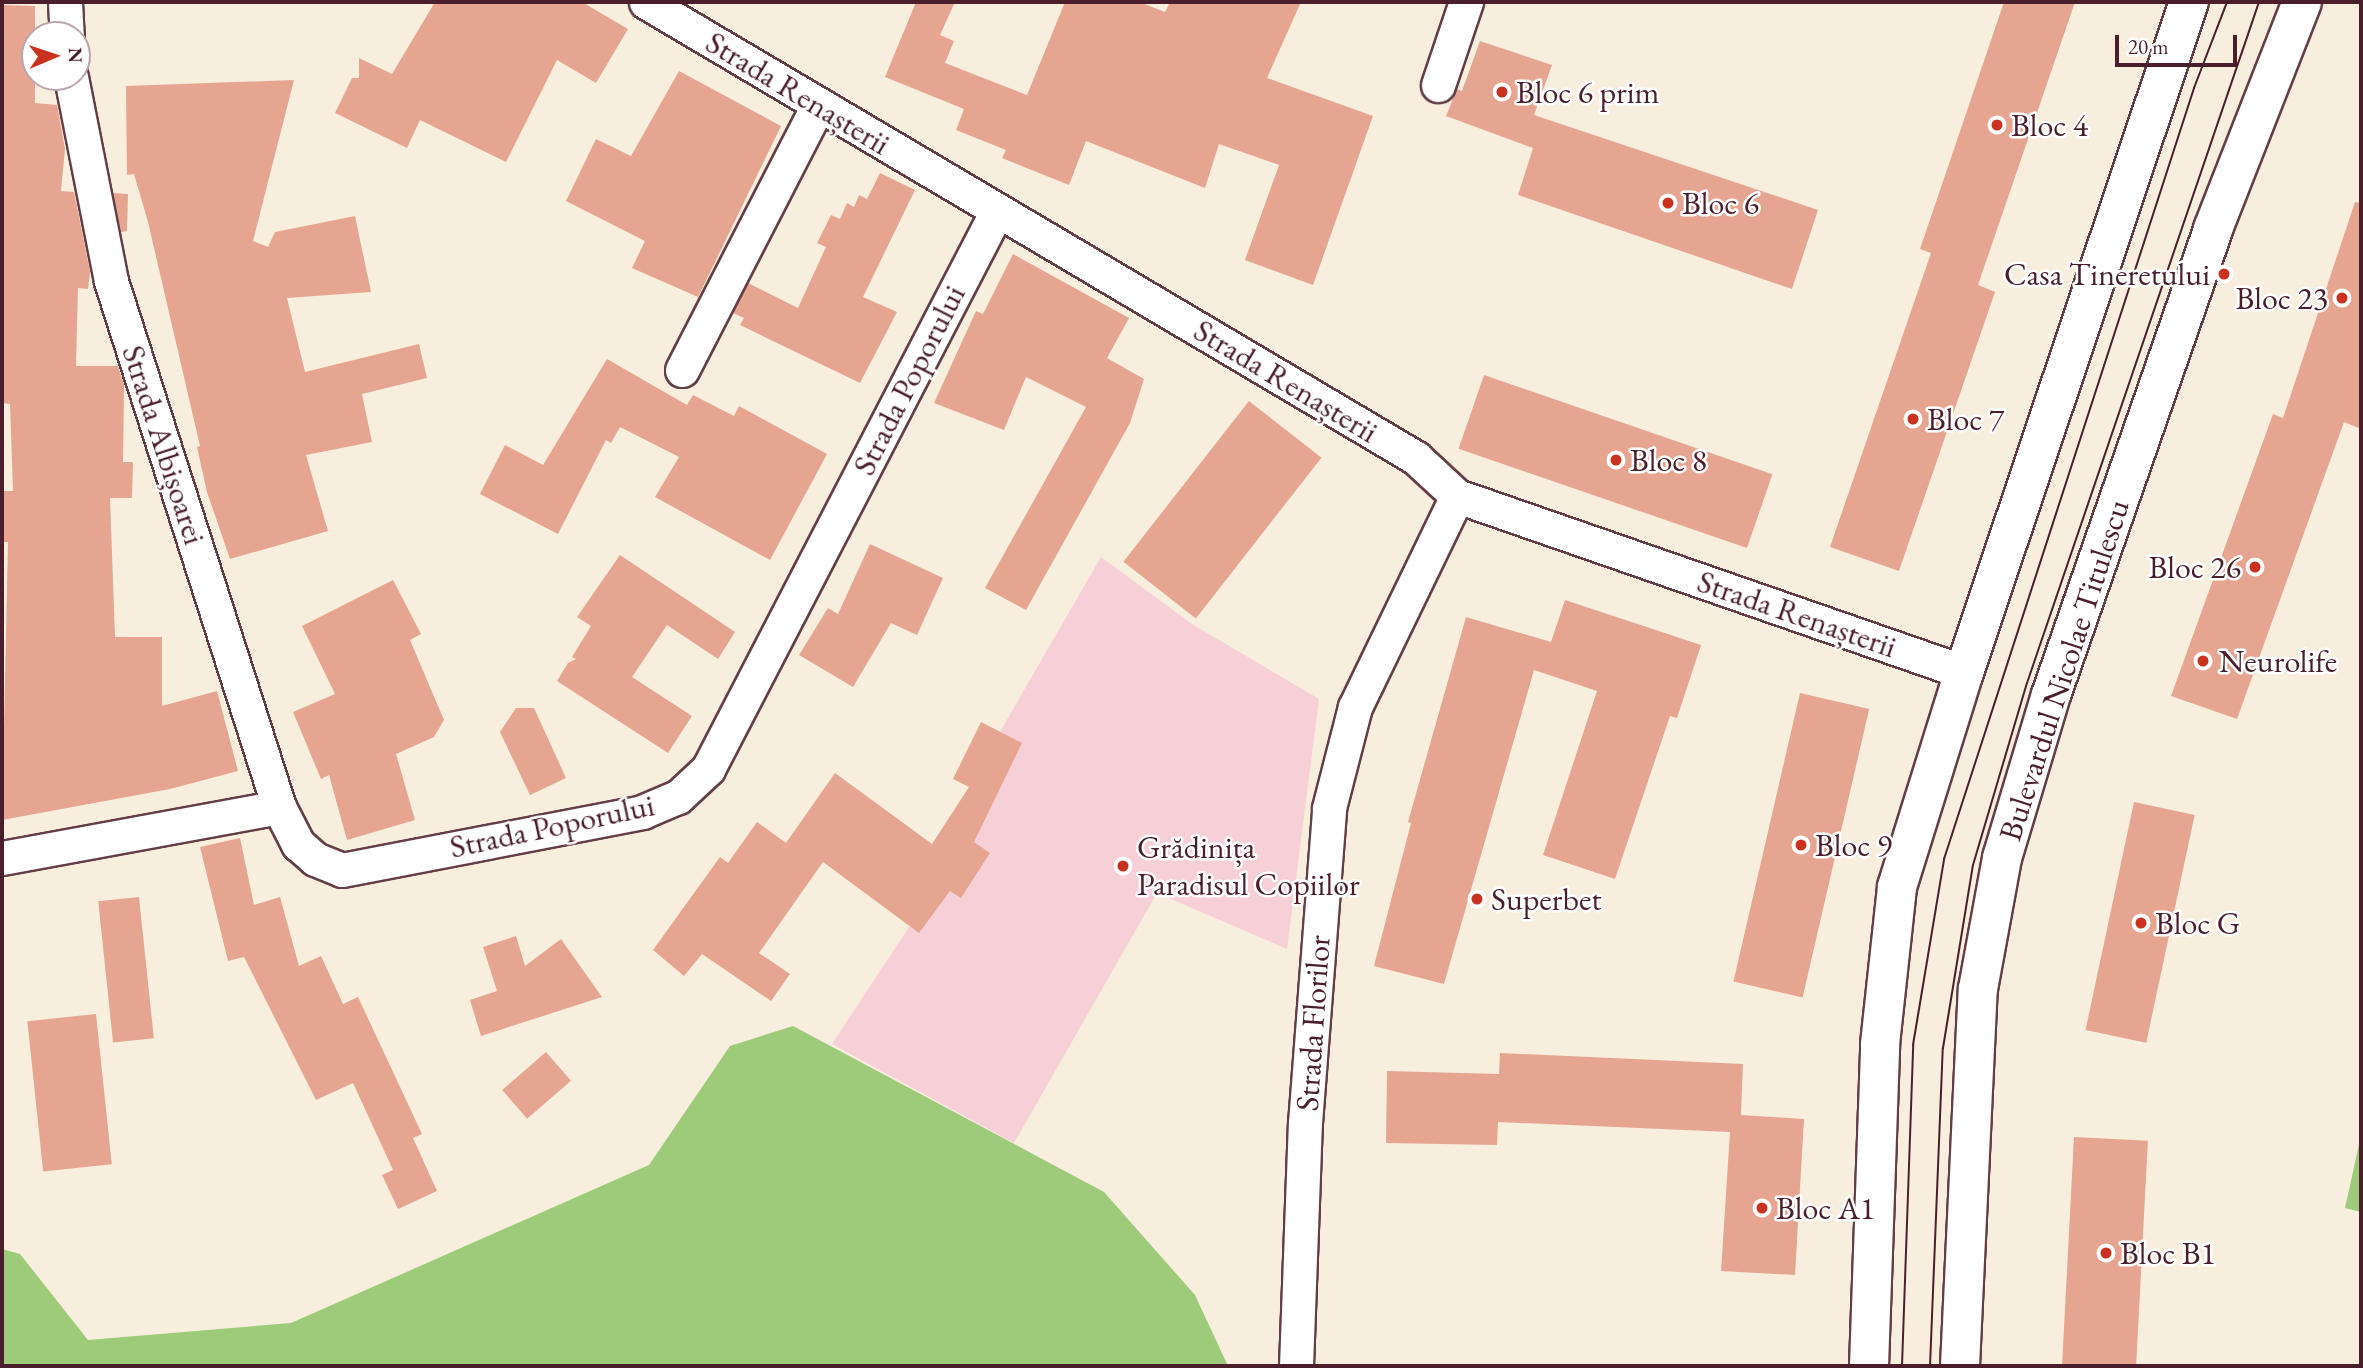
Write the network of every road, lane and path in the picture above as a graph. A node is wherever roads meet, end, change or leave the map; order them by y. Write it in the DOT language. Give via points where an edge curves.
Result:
graph roads {
  1 [pos="65,2"];
  2 [pos="646,2"];
  3 [pos="1466,2"];
  4 [pos="2189,2"];
  5 [pos="2302,2"];
  6 [pos="67,21"];
  7 [pos="1438,85"];
  8 [pos="74,91"];
  9 [pos="818,105"];
  10 [pos="997,211"];
  11 [pos="682,370"];
  12 [pos="1457,496"];
  13 [pos="1964,672"];
  14 [pos="279,807"];
  15 [pos="2,858"];
  16 [pos="1296,1366"];
  17 [pos="1869,1366"];
  18 [pos="1960,1366"];
  1 -- 6 [label="street"];
  2 -- 9 [label="street, Strada Renașterii"];
  3 -- 7 [label="street"];
  4 -- 13 [label="main road"];
  5 -- 18 [label="main road, Bulevardul Nicolae Titulescu" via="2204,255 2051,695 2002,858 1978,989"];
  8 -- 14 [label="street, Strada Albișoarei" via="111,281"];
  9 -- 10 [label="street, Strada Renașterii"];
  9 -- 11 [label="street"];
  10 -- 12 [label="street, Strada Renașterii" via="1416,458"];
  10 -- 14 [label="street, Strada Poporului" via="708,769 678,797 642,812 342,870 315,859 298,844"];
  12 -- 13 [label="street, Strada Renașterii"];
  12 -- 16 [label="street, Strada Florilor" via="1355,707 1329,808 1306,1123"];
  13 -- 17 [label="main road" via="1897,887 1880,1044"];
  14 -- 15 [label="street"];
}
